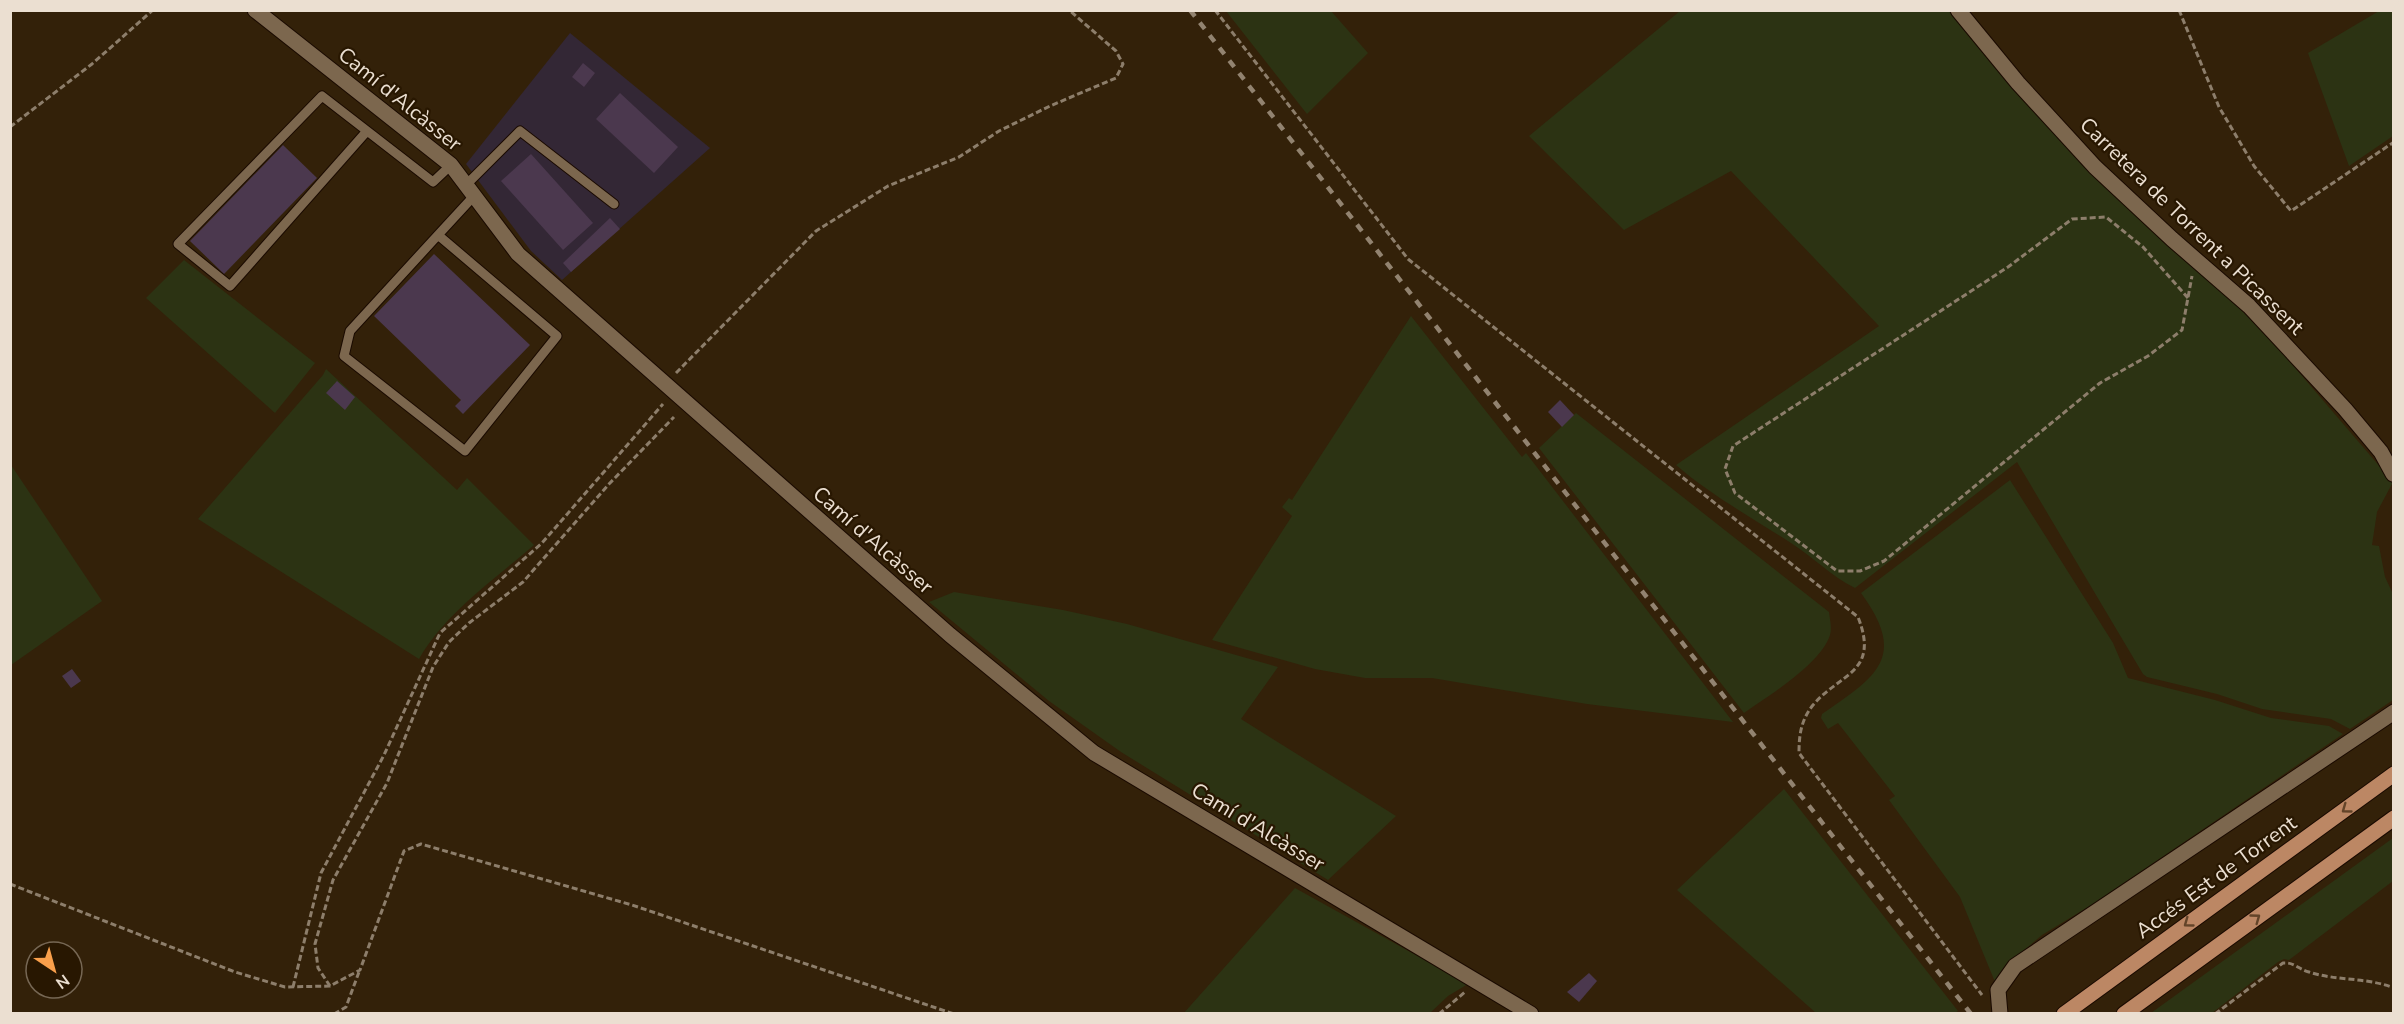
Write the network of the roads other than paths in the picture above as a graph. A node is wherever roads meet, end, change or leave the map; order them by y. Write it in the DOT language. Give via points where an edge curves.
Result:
graph roads {
  1 [pos="255,10"];
  2 [pos="1958,10"];
  3 [pos="367,131"];
  4 [pos="451,165"];
  5 [pos="469,191"];
  6 [pos="614,204"];
  7 [pos="438,235"];
  8 [pos="2394,474"];
  9 [pos="2394,712"];
  10 [pos="2394,774"];
  11 [pos="2394,818"];
  12 [pos="1994,1009"];
  13 [pos="1531,1014"];
  14 [pos="2064,1014"];
  15 [pos="2124,1014"];
  1 -- 4 [label="street, Camí d'Alcàsser"];
  2 -- 8 [label="street, Carretera de Torrent a Picassent" via="2094,167 2249,306 2345,408"];
  3 -- 3 [label="lane" via="322,96 178,243 230,286"];
  3 -- 4 [label="lane" via="433,182"];
  4 -- 5 [label="street, Camí d'Alcàsser"];
  5 -- 6 [label="lane" via="520,131"];
  5 -- 7 [label="lane"];
  5 -- 13 [label="street, Camí d'Alcàsser" via="518,254 950,635 1094,753"];
  7 -- 7 [label="lane" via="557,336 465,451 344,356 350,331"];
  9 -- 12 [label="street" via="2015,966 1998,990"];
  10 -- 14 [label="main road, Accés Est de Torrent, one-way"];
  15 -- 11 [label="main road, one-way"];
}
